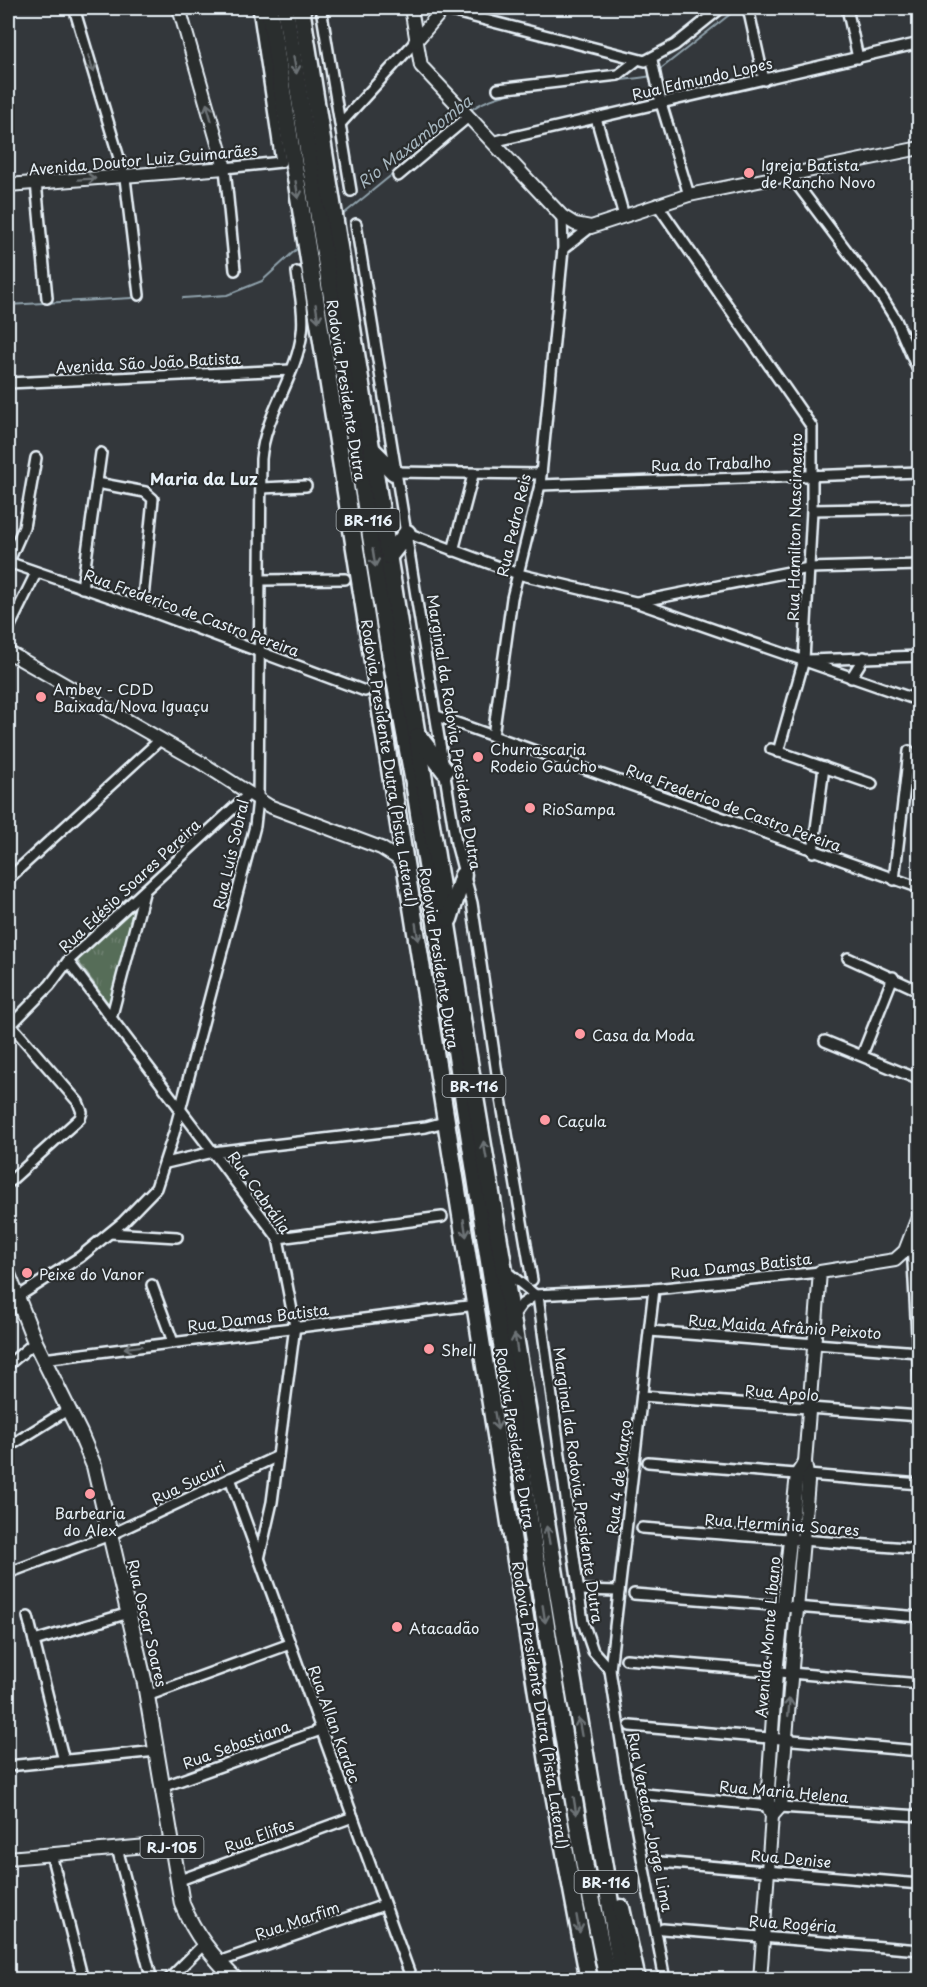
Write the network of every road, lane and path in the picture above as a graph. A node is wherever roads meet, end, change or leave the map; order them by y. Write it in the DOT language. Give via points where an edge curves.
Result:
graph roads {
  1 [pos="74,8"];
  2 [pos="179,8"];
  3 [pos="258,8"];
  4 [pos="269,8"];
  5 [pos="285,8"];
  6 [pos="301,8"];
  7 [pos="321,8"];
  8 [pos="443,8"];
  9 [pos="721,8"];
  10 [pos="748,8"];
  11 [pos="847,8"];
  12 [pos="411,10"];
  13 [pos="415,42"];
  14 [pos="920,43"];
  15 [pos="858,58"];
  16 [pos="652,60"];
  17 [pos="636,61"];
  18 [pos="764,80"];
  19 [pos="498,89"];
  20 [pos="661,103"];
  21 [pos="467,117"];
  22 [pos="596,118"];
  23 [pos="341,123"];
  24 [pos="492,142"];
  25 [pos="920,148"];
  26 [pos="225,168"];
  27 [pos="790,175"];
  28 [pos="398,176"];
  29 [pos="125,178"];
  30 [pos="36,182"];
  31 [pos="8,184"];
  32 [pos="351,191"];
  33 [pos="689,195"];
  34 [pos="657,204"];
  35 [pos="325,209"];
  36 [pos="562,216"];
  37 [pos="624,216"];
  38 [pos="356,224"];
  39 [pos="591,227"];
  40 [pos="563,249"];
  41 [pos="235,270"];
  42 [pos="297,272"];
  43 [pos="139,295"];
  44 [pos="47,298"];
  45 [pos="291,370"];
  46 [pos="920,375"];
  47 [pos="8,383"];
  48 [pos="372,450"];
  49 [pos="101,453"];
  50 [pos="36,458"];
  51 [pos="394,472"];
  52 [pos="920,472"];
  53 [pos="541,474"];
  54 [pos="473,475"];
  55 [pos="812,475"];
  56 [pos="97,483"];
  57 [pos="540,485"];
  58 [pos="306,486"];
  59 [pos="261,488"];
  60 [pos="920,508"];
  61 [pos="812,510"];
  62 [pos="407,533"];
  63 [pos="453,551"];
  64 [pos="389,556"];
  65 [pos="8,562"];
  66 [pos="920,565"];
  67 [pos="809,568"];
  68 [pos="36,573"];
  69 [pos="518,574"];
  70 [pos="345,579"];
  71 [pos="262,580"];
  72 [pos="82,588"];
  73 [pos="634,602"];
  74 [pos="142,608"];
  75 [pos="8,630"];
  76 [pos="260,651"];
  77 [pos="8,652"];
  78 [pos="920,656"];
  79 [pos="864,657"];
  80 [pos="804,660"];
  81 [pos="851,678"];
  82 [pos="365,691"];
  83 [pos="920,701"];
  84 [pos="437,716"];
  85 [pos="417,735"];
  86 [pos="493,736"];
  87 [pos="161,739"];
  88 [pos="909,751"];
  89 [pos="824,767"];
  90 [pos="445,771"];
  91 [pos="872,784"];
  92 [pos="254,796"];
  93 [pos="398,811"];
  94 [pos="381,848"];
  95 [pos="813,852"];
  96 [pos="408,874"];
  97 [pos="463,875"];
  98 [pos="8,879"];
  99 [pos="894,880"];
  100 [pos="920,888"];
  101 [pos="144,893"];
  102 [pos="447,922"];
  103 [pos="848,958"];
  104 [pos="68,961"];
  105 [pos="893,977"];
  106 [pos="920,991"];
  107 [pos="112,1015"];
  108 [pos="9,1027"];
  109 [pos="825,1041"];
  110 [pos="862,1055"];
  111 [pos="920,1080"];
  112 [pos="179,1108"];
  113 [pos="448,1120"];
  114 [pos="213,1152"];
  115 [pos="166,1163"];
  116 [pos="8,1183"];
  117 [pos="920,1212"];
  118 [pos="442,1217"];
  119 [pos="110,1233"];
  120 [pos="177,1237"];
  121 [pos="278,1238"];
  122 [pos="913,1245"];
  123 [pos="506,1271"];
  124 [pos="820,1272"];
  125 [pos="8,1274"];
  126 [pos="532,1280"];
  127 [pos="152,1285"];
  128 [pos="654,1288"];
  129 [pos="536,1296"];
  130 [pos="16,1298"];
  131 [pos="477,1305"];
  132 [pos="512,1318"];
  133 [pos="295,1326"];
  134 [pos="650,1331"];
  135 [pos="35,1342"];
  136 [pos="173,1342"];
  137 [pos="813,1342"];
  138 [pos="918,1352"];
  139 [pos="43,1359"];
  140 [pos="8,1365"];
  141 [pos="920,1391"];
  142 [pos="642,1396"];
  143 [pos="69,1409"];
  144 [pos="809,1409"];
  145 [pos="920,1416"];
  146 [pos="8,1448"];
  147 [pos="278,1456"];
  148 [pos="648,1462"];
  149 [pos="803,1470"];
  150 [pos="230,1478"];
  151 [pos="920,1484"];
  152 [pos="642,1528"];
  153 [pos="110,1535"];
  154 [pos="790,1539"];
  155 [pos="804,1540"];
  156 [pos="920,1549"];
  157 [pos="260,1559"];
  158 [pos="8,1573"];
  159 [pos="579,1590"];
  160 [pos="619,1591"];
  161 [pos="634,1594"];
  162 [pos="784,1605"];
  163 [pos="798,1606"];
  164 [pos="129,1613"];
  165 [pos="28,1617"];
  166 [pos="920,1617"];
  167 [pos="34,1641"];
  168 [pos="290,1644"];
  169 [pos="626,1659"];
  170 [pos="610,1670"];
  171 [pos="776,1673"];
  172 [pos="792,1674"];
  173 [pos="920,1684"];
  174 [pos="147,1696"];
  175 [pos="630,1726"];
  176 [pos="321,1730"];
  177 [pos="780,1739"];
  178 [pos="157,1751"];
  179 [pos="920,1751"];
  180 [pos="64,1761"];
  181 [pos="8,1766"];
  182 [pos="590,1785"];
  183 [pos="162,1787"];
  184 [pos="645,1794"];
  185 [pos="773,1810"];
  186 [pos="920,1816"];
  187 [pos="353,1817"];
  188 [pos="171,1844"];
  189 [pos="117,1848"];
  190 [pos="51,1854"];
  191 [pos="8,1858"];
  192 [pos="660,1862"];
  193 [pos="769,1872"];
  194 [pos="177,1881"];
  195 [pos="920,1884"];
  196 [pos="384,1905"];
  197 [pos="663,1929"];
  198 [pos="763,1936"];
  199 [pos="203,1945"];
  200 [pos="920,1950"];
  201 [pos="218,1962"];
  202 [pos="83,1980"];
  203 [pos="152,1980"];
  204 [pos="168,1980"];
  205 [pos="236,1980"];
  206 [pos="412,1980"];
  207 [pos="589,1980"];
  208 [pos="608,1980"];
  209 [pos="623,1980"];
  210 [pos="637,1980"];
  211 [pos="665,1980"];
  212 [pos="760,1980"];
  1 -- 29 [label="street, one-way"];
  26 -- 2 [label="street, one-way"];
  3 -- 26 [label="street, Avenida Doutor Luiz Guimarães" via="281,162"];
  4 -- 93 [label="highway, Rodovia Presidente Dutra (Pista Lateral) / BR-116, one-way"];
  5 -- 35 [label="highway, Rodovia Presidente Dutra / BR-116, one-way"];
  6 -- 35 [label="highway, Rodovia Presidente Dutra / BR-116"];
  7 -- 23 [label="street"];
  8 -- 12 [label="street" via="424,18"];
  8 -- 13 [label="street"];
  8 -- 17 [label="street"];
  9 -- 16 [label="street"];
  10 -- 18 [label="street"];
  11 -- 15 [label="street"];
  12 -- 13 [label="street"];
  13 -- 21 [label="street" via="421,66"];
  13 -- 23 [label="street"];
  14 -- 15 [label="street, Rua Edmundo Lopes"];
  15 -- 18 [label="street, Rua Edmundo Lopes"];
  16 -- 17 [label="street"];
  16 -- 20 [label="street"];
  17 -- 19 [label="street" via="618,75"];
  18 -- 20 [label="street, Rua Edmundo Lopes"];
  20 -- 22 [label="street, Rua Edmundo Lopes"];
  20 -- 33 [label="street"];
  21 -- 24 [label="street"];
  21 -- 28 [label="street"];
  22 -- 24 [label="street, Rua Edmundo Lopes"];
  22 -- 37 [label="street"];
  23 -- 32 [label="street"];
  24 -- 36 [label="street"];
  25 -- 27 [label="street"];
  26 -- 29 [label="street, Avenida Doutor Luiz Guimarães"];
  26 -- 41 [label="street"];
  27 -- 33 [label="street"];
  27 -- 46 [label="street" via="883,299"];
  30 -- 29 [label="street, Avenida Doutor Luiz Guimarães, one-way"];
  29 -- 43 [label="street"];
  30 -- 31 [label="street, Avenida Doutor Luiz Guimarães"];
  30 -- 44 [label="street"];
  33 -- 34 [label="street"];
  34 -- 37 [label="street"];
  34 -- 55 [label="street, Rua Hamilton Nascimento" via="810,422"];
  35 -- 48 [label="highway, Rodovia Presidente Dutra / BR-116" via="337,238"];
  35 -- 208 [label="highway, Rodovia Presidente Dutra / BR-116, one-way" via="325,252 415,788 564,1739"];
  36 -- 39 [label="street"];
  36 -- 40 [label="street, Rua Pedro Reis"];
  37 -- 39 [label="street"];
  38 -- 51 [label="street, Marginal da Rodovia Presidente Dutra"];
  39 -- 40 [label="street"];
  40 -- 53 [label="street, Rua Pedro Reis"];
  42 -- 45 [label="street, Rua Luís Sobral" via="303,326"];
  45 -- 47 [label="street, Avenida São João Batista"];
  45 -- 59 [label="street, Rua Luís Sobral" via="263,444"];
  48 -- 51 [label="highway"];
  48 -- 64 [label="highway, Rodovia Presidente Dutra / BR-116"];
  49 -- 56 [label="street"];
  50 -- 65 [label="street" via="24,527"];
  51 -- 54 [label="street"];
  51 -- 62 [label="street, Marginal da Rodovia Presidente Dutra"];
  52 -- 55 [label="street, Rua do Trabalho"];
  53 -- 54 [label="street"];
  53 -- 57 [label="street, Rua Pedro Reis"];
  54 -- 63 [label="street"];
  55 -- 57 [label="street, Rua do Trabalho"];
  55 -- 61 [label="street, Rua Hamilton Nascimento"];
  56 -- 72 [label="street"];
  56 -- 74 [label="street" via="145,492 153,499"];
  57 -- 69 [label="street, Rua Pedro Reis"];
  58 -- 59 [label="street"];
  59 -- 71 [label="street, Rua Luís Sobral"];
  60 -- 61 [label="street"];
  61 -- 67 [label="street, Rua Hamilton Nascimento"];
  62 -- 63 [label="street"];
  62 -- 64 [label="highway"];
  62 -- 84 [label="street, Marginal da Rodovia Presidente Dutra"];
  63 -- 69 [label="street"];
  64 -- 85 [label="highway, Rodovia Presidente Dutra / BR-116"];
  65 -- 68 [label="street, Rua Frederico de Castro Pereira"];
  66 -- 67 [label="street"];
  67 -- 73 [label="street"];
  67 -- 80 [label="street, Rua Hamilton Nascimento"];
  68 -- 72 [label="street, Rua Frederico de Castro Pereira"];
  68 -- 75 [label="street"];
  69 -- 73 [label="street"];
  69 -- 86 [label="street, Rua Pedro Reis"];
  70 -- 71 [label="street"];
  71 -- 76 [label="street, Rua Luís Sobral"];
  72 -- 74 [label="street, Rua Frederico de Castro Pereira"];
  73 -- 80 [label="street"];
  74 -- 76 [label="street, Rua Frederico de Castro Pereira"];
  76 -- 82 [label="street, Rua Frederico de Castro Pereira"];
  76 -- 92 [label="street, Rua Luís Sobral"];
  77 -- 87 [label="street"];
  78 -- 79 [label="street"];
  79 -- 80 [label="street"];
  79 -- 81 [label="street"];
  80 -- 81 [label="street"];
  80 -- 89 [label="street, Rua Hamilton Nascimento" via="774,750"];
  81 -- 83 [label="street"];
  84 -- 86 [label="street, Rua Frederico de Castro Pereira"];
  84 -- 90 [label="street, Marginal da Rodovia Presidente Dutra"];
  85 -- 90 [label="highway"];
  85 -- 102 [label="highway, Rodovia Presidente Dutra / BR-116"];
  86 -- 95 [label="street, Rua Frederico de Castro Pereira"];
  87 -- 92 [label="street"];
  87 -- 98 [label="street"];
  88 -- 99 [label="street"];
  89 -- 91 [label="street"];
  89 -- 95 [label="street"];
  90 -- 97 [label="street, Marginal da Rodovia Presidente Dutra"];
  92 -- 94 [label="street" via="274,808"];
  92 -- 101 [label="street, Rua Edésio Soares Pereira"];
  92 -- 112 [label="street, Rua Luís Sobral" via="252,836"];
  93 -- 94 [label="street" via="394,838"];
  93 -- 96 [label="highway, Rodovia Presidente Dutra (Pista Lateral) / BR-116"];
  94 -- 96 [label="street" via="397,858"];
  95 -- 99 [label="street, Rua Frederico de Castro Pereira"];
  96 -- 113 [label="highway, Rodovia Presidente Dutra (Pista Lateral) / BR-116, one-way"];
  97 -- 102 [label="highway"];
  97 -- 126 [label="street, Marginal da Rodovia Presidente Dutra" via="472,903"];
  99 -- 100 [label="street, Rua Frederico de Castro Pereira"];
  101 -- 104 [label="street, Rua Edésio Soares Pereira"];
  101 -- 107 [label="street"];
  123 -- 102 [label="highway, Rodovia Presidente Dutra / BR-116, one-way"];
  103 -- 105 [label="street"];
  104 -- 107 [label="street, Rua Cabrália"];
  104 -- 108 [label="street, Rua Edésio Soares Pereira"];
  105 -- 106 [label="street"];
  105 -- 110 [label="street"];
  107 -- 112 [label="street, Rua Cabrália"];
  108 -- 116 [label="street" via="78,1102 82,1112"];
  109 -- 110 [label="street"];
  110 -- 111 [label="street"];
  112 -- 114 [label="street, Rua Cabrália"];
  112 -- 115 [label="street, Rua Luís Sobral"];
  113 -- 114 [label="street" via="426,1127"];
  113 -- 131 [label="highway, Rodovia Presidente Dutra (Pista Lateral) / BR-116, one-way"];
  114 -- 115 [label="street"];
  114 -- 121 [label="street, Rua Cabrália"];
  115 -- 119 [label="street, Rua Luís Sobral" via="156,1188"];
  117 -- 122 [label="street, Rua Damas Batista"];
  118 -- 121 [label="street"];
  119 -- 120 [label="street"];
  119 -- 130 [label="street, Rua Luís Sobral" via="55,1275"];
  121 -- 133 [label="street, Rua Cabrália"];
  122 -- 124 [label="street, Rua Damas Batista" via="895,1260"];
  122 -- 138 [label="street"];
  123 -- 129 [label="street"];
  123 -- 132 [label="highway, Rodovia Presidente Dutra / BR-116"];
  124 -- 128 [label="street, Rua Damas Batista"];
  124 -- 137 [label="street, Avenida Monte Líbano"];
  125 -- 130 [label="main road, Rua Oscar Soares / RJ-105"];
  127 -- 136 [label="street"];
  128 -- 129 [label="street, Rua Damas Batista"];
  128 -- 134 [label="street, Rua 4 de Março"];
  129 -- 132 [label="street"];
  129 -- 159 [label="street, Marginal da Rodovia Presidente Dutra"];
  130 -- 135 [label="main road, Rua Oscar Soares / RJ-105"];
  131 -- 133 [label="street, Rua Damas Batista"];
  131 -- 207 [label="highway, Rodovia Presidente Dutra (Pista Lateral) / BR-116, one-way" via="548,1762"];
  182 -- 132 [label="highway, Rodovia Presidente Dutra / BR-116, one-way"];
  133 -- 136 [label="street, Rua Damas Batista"];
  133 -- 147 [label="street, Rua Cabrália"];
  134 -- 137 [label="street, Rua Maida Afrânio Peixoto"];
  134 -- 142 [label="street, Rua 4 de Março"];
  135 -- 139 [label="main road, Rua Oscar Soares / RJ-105"];
  135 -- 140 [label="street"];
  136 -- 139 [label="street, Rua Damas Batista, one-way"];
  137 -- 138 [label="street, Rua Maida Afrânio Peixoto"];
  137 -- 144 [label="street, Avenida Monte Líbano"];
  138 -- 141 [label="street"];
  139 -- 143 [label="main road, Rua Oscar Soares / RJ-105"];
  142 -- 144 [label="street, Rua Apolo"];
  142 -- 160 [label="street, Rua 4 de Março"];
  143 -- 146 [label="street"];
  143 -- 153 [label="main road, Rua Oscar Soares / RJ-105" via="94,1466"];
  144 -- 145 [label="street, Rua Apolo"];
  144 -- 149 [label="street, Avenida Monte Líbano"];
  147 -- 150 [label="street, Rua Sucuri"];
  147 -- 157 [label="street, Rua Cabrália"];
  148 -- 149 [label="street"];
  149 -- 151 [label="street"];
  149 -- 154 [label="street, Avenida Monte Líbano"];
  149 -- 155 [label="street, Avenida Monte Líbano"];
  150 -- 153 [label="street, Rua Sucuri"];
  150 -- 157 [label="street, Rua Allan Kardec"];
  152 -- 154 [label="street, Rua Hermínia Soares"];
  153 -- 158 [label="street, Rua Sucuri"];
  153 -- 164 [label="main road, Rua Oscar Soares / RJ-105"];
  154 -- 155 [label="street, Rua Hermínia Soares"];
  154 -- 162 [label="street, Avenida Monte Líbano"];
  155 -- 156 [label="street, Rua Hermínia Soares"];
  155 -- 163 [label="street, Avenida Monte Líbano"];
  157 -- 168 [label="street, Rua Allan Kardec"];
  159 -- 160 [label="street"];
  159 -- 170 [label="street, Marginal da Rodovia Presidente Dutra" via="590,1647"];
  160 -- 170 [label="street, Rua 4 de Março"];
  161 -- 162 [label="street"];
  162 -- 163 [label="street"];
  162 -- 171 [label="street, Avenida Monte Líbano"];
  163 -- 166 [label="street"];
  163 -- 172 [label="street, Avenida Monte Líbano"];
  164 -- 167 [label="street"];
  164 -- 174 [label="main road, Rua Oscar Soares / RJ-105"];
  165 -- 167 [label="street"];
  167 -- 180 [label="street"];
  168 -- 174 [label="street"];
  168 -- 176 [label="street, Rua Allan Kardec"];
  169 -- 171 [label="street"];
  170 -- 211 [label="street, Rua Vereador Jorge Lima"];
  171 -- 172 [label="street"];
  171 -- 177 [label="street, Avenida Monte Líbano"];
  172 -- 173 [label="street"];
  177 -- 172 [label="street, Avenida Monte Líbano, one-way"];
  174 -- 178 [label="main road, Rua Oscar Soares / RJ-105"];
  175 -- 177 [label="street"];
  176 -- 183 [label="street, Rua Sebastiana"];
  176 -- 187 [label="street, Rua Allan Kardec"];
  177 -- 179 [label="street"];
  177 -- 185 [label="street, Avenida Monte Líbano"];
  178 -- 180 [label="street"];
  178 -- 183 [label="main road, Rua Oscar Soares / RJ-105"];
  180 -- 181 [label="street"];
  182 -- 209 [label="highway, Rodovia Presidente Dutra / BR-116"];
  182 -- 210 [label="highway, BR-116"];
  183 -- 188 [label="main road, Rua Oscar Soares / RJ-105"];
  184 -- 185 [label="street, Rua Maria Helena"];
  185 -- 186 [label="street, Rua Maria Helena"];
  185 -- 193 [label="street, Avenida Monte Líbano"];
  187 -- 194 [label="street, Rua Elifas"];
  187 -- 196 [label="street, Rua Allan Kardec"];
  188 -- 189 [label="street"];
  188 -- 194 [label="main road, Rua Oscar Soares / RJ-105"];
  189 -- 190 [label="street"];
  189 -- 203 [label="street"];
  190 -- 191 [label="street"];
  190 -- 202 [label="street"];
  192 -- 193 [label="street, Rua Denise"];
  193 -- 195 [label="street, Rua Denise"];
  193 -- 198 [label="street, Avenida Monte Líbano"];
  194 -- 199 [label="main road, Rua Oscar Soares / RJ-105" via="189,1922"];
  196 -- 201 [label="street, Rua Marfim"];
  196 -- 206 [label="street, Rua Allan Kardec"];
  197 -- 198 [label="street, Rua Rogéria"];
  198 -- 200 [label="street, Rua Rogéria"];
  198 -- 212 [label="street, Avenida Monte Líbano"];
  199 -- 201 [label="main road, Rua Oscar Soares / RJ-105"];
  199 -- 204 [label="street"];
  201 -- 205 [label="main road, Rua Oscar Soares / RJ-105"];
}
